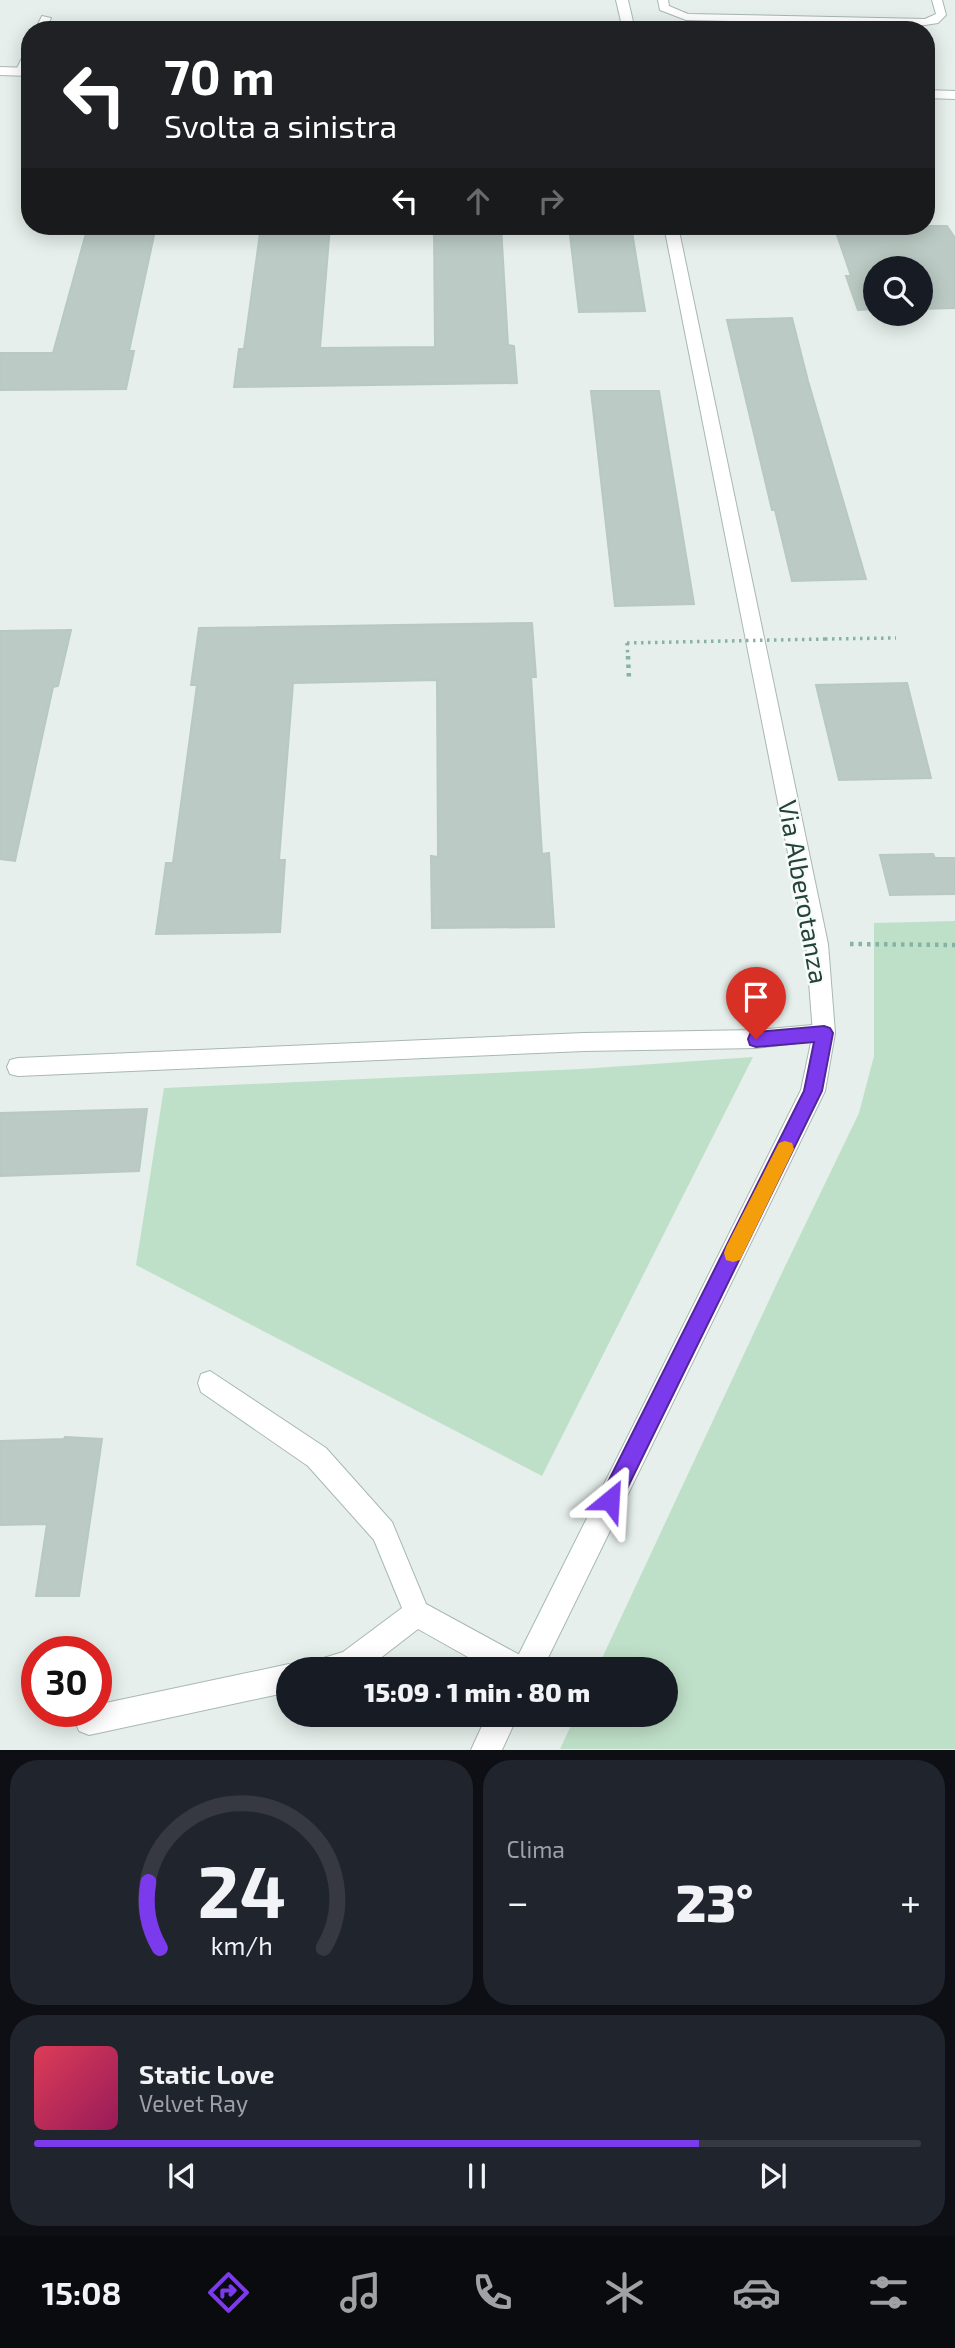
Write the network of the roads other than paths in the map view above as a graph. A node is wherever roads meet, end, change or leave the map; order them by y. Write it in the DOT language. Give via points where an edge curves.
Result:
graph roads {
  1 [pos="622,0"];
  2 [pos="663,0"];
  3 [pos="937,0"];
  4 [pos="46,18"];
  5 [pos="44,21"];
  6 [pos="627,21"];
  7 [pos="877,21"];
  8 [pos="934,21"];
  9 [pos="0,71"];
  10 [pos="21,72"];
  11 [pos="935,94"];
  12 [pos="955,95"];
  13 [pos="955,105"];
  14 [pos="935,106"];
  15 [pos="673,235"];
  16 [pos="824,1033"];
  17 [pos="18,1067"];
  18 [pos="210,1383"];
  19 [pos="416,1614"];
  20 [pos="359,1657"];
  21 [pos="496,1657"];
  22 [pos="532,1657"];
  23 [pos="276,1681"];
  24 [pos="112,1716"];
  25 [pos="497,1727"];
  26 [pos="486,1749"];
  1 -- 6 [label="street"];
  2 -- 7 [label="lane" via="664,8 686,17"];
  3 -- 8 [label="lane" via="941,15"];
  4 -- 5 [label="lane"];
  9 -- 10 [label="street"];
  11 -- 12 [label="street"];
  13 -- 14 [label="street"];
  15 -- 16 [label="street, Via Alberotanza" via="817,944"];
  16 -- 17 [label="lane"];
  16 -- 22 [label="street, Via Alberotanza" via="813,1091"];
  18 -- 19 [label="lane" via="317,1457 383,1531"];
  19 -- 20 [label="lane"];
  19 -- 21 [label="lane"];
  23 -- 24 [label="lane"];
  25 -- 26 [label="street"];
}
